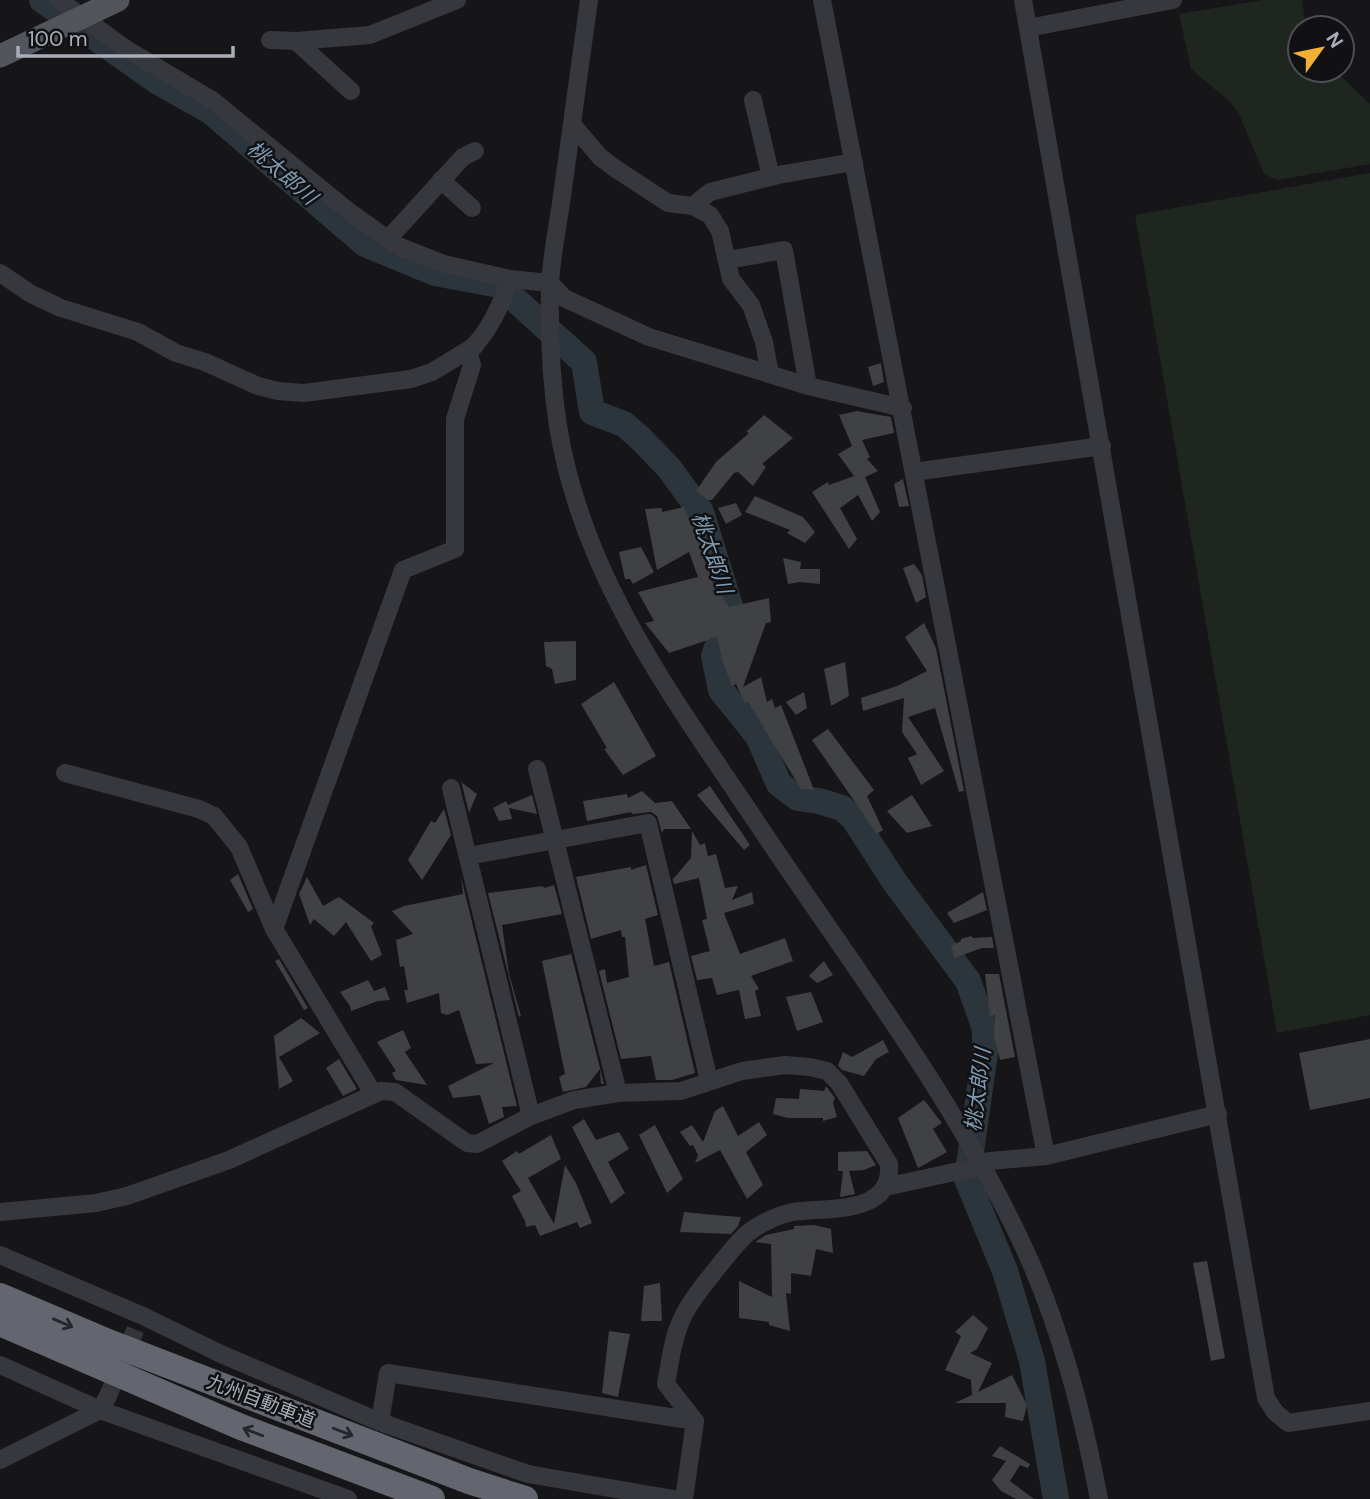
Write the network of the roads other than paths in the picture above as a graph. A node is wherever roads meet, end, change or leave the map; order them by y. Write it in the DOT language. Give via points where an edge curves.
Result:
graph roads {
  1 [pos="59,0"];
  2 [pos="118,0"];
  3 [pos="457,0"];
  4 [pos="589,0"];
  5 [pos="822,0"];
  6 [pos="1023,0"];
  7 [pos="1173,0"];
  8 [pos="82,18"];
  9 [pos="1028,28"];
  10 [pos="270,40"];
  11 [pos="296,41"];
  12 [pos="0,56"];
  13 [pos="351,90"];
  14 [pos="753,100"];
  15 [pos="572,124"];
  16 [pos="475,151"];
  17 [pos="855,162"];
  18 [pos="771,177"];
  19 [pos="441,180"];
  20 [pos="693,206"];
  21 [pos="472,208"];
  22 [pos="388,239"];
  23 [pos="728,260"];
  24 [pos="0,273"];
  25 [pos="510,279"];
  26 [pos="550,283"];
  27 [pos="475,346"];
  28 [pos="770,374"];
  29 [pos="808,386"];
  30 [pos="903,408"];
  31 [pos="1102,446"];
  32 [pos="914,471"];
  33 [pos="537,769"];
  34 [pos="65,773"];
  35 [pos="451,788"];
  36 [pos="555,840"];
  37 [pos="468,856"];
  38 [pos="274,929"];
  39 [pos="709,1081"];
  40 [pos="373,1093"];
  41 [pos="618,1093"];
  42 [pos="1218,1114"];
  43 [pos="531,1115"];
  44 [pos="1046,1156"];
  45 [pos="982,1166"];
  46 [pos="885,1187"];
  47 [pos="0,1212"];
  48 [pos="0,1255"];
  49 [pos="0,1296"];
  50 [pos="0,1323"];
  51 [pos="0,1365"];
  52 [pos="104,1403"];
  53 [pos="1370,1412"];
  54 [pos="695,1421"];
  55 [pos="380,1422"];
  56 [pos="0,1460"];
  57 [pos="348,1499"];
  58 [pos="432,1499"];
  59 [pos="525,1499"];
  60 [pos="674,1499"];
  61 [pos="684,1499"];
  62 [pos="1099,1499"];
  1 -- 8 [label="street"];
  2 -- 8 [label="main road"];
  3 -- 11 [label="street" via="370,35"];
  4 -- 15 [label="street"];
  5 -- 17 [label="street"];
  6 -- 9 [label="street"];
  7 -- 9 [label="street"];
  8 -- 12 [label="main road"];
  8 -- 22 [label="street" via="212,100"];
  9 -- 31 [label="street"];
  10 -- 11 [label="street"];
  11 -- 13 [label="street"];
  14 -- 18 [label="street"];
  15 -- 20 [label="street" via="616,169 668,203"];
  15 -- 26 [label="street"];
  16 -- 19 [label="street" via="463,156"];
  17 -- 18 [label="street"];
  17 -- 30 [label="street"];
  18 -- 20 [label="street" via="710,192"];
  19 -- 21 [label="street"];
  19 -- 22 [label="street"];
  20 -- 23 [label="street" via="710,215"];
  22 -- 25 [label="street" via="444,264"];
  23 -- 28 [label="street" via="731,279 751,305"];
  23 -- 29 [label="street" via="784,250"];
  24 -- 27 [label="street" via="61,308 138,332 176,353 278,391 304,393 411,379"];
  25 -- 26 [label="street"];
  25 -- 27 [label="street"];
  26 -- 28 [label="street" via="564,298 649,337"];
  26 -- 45 [label="street" via="559,430 577,506 610,590 717,764 906,1042"];
  27 -- 38 [label="street" via="468,351 472,365 455,419 455,549 402,570"];
  28 -- 29 [label="street"];
  29 -- 30 [label="street"];
  30 -- 32 [label="street"];
  31 -- 32 [label="street"];
  31 -- 42 [label="street"];
  32 -- 44 [label="street"];
  33 -- 36 [label="street"];
  34 -- 38 [label="street" via="214,816 239,847"];
  35 -- 37 [label="street"];
  36 -- 37 [label="street"];
  36 -- 39 [label="street" via="648,822"];
  36 -- 41 [label="street"];
  37 -- 43 [label="street"];
  38 -- 40 [label="street"];
  39 -- 41 [label="street" via="681,1091"];
  39 -- 46 [label="street" via="785,1065 827,1071 889,1164"];
  40 -- 43 [label="street" via="395,1092 467,1143 478,1144"];
  40 -- 47 [label="street" via="229,1160 127,1196"];
  41 -- 43 [label="street" via="574,1100"];
  42 -- 44 [label="street"];
  42 -- 53 [label="street" via="1266,1398 1288,1423"];
  44 -- 45 [label="street" via="990,1161"];
  45 -- 46 [label="street"];
  45 -- 62 [label="street" via="1021,1241 1050,1312 1069,1368"];
  46 -- 54 [label="street" via="857,1207 769,1219 728,1255 688,1309 672,1350 666,1384"];
  48 -- 55 [label="street" via="139,1322"];
  49 -- 59 [label="highway, 九州自動車道, one-way" via="108,1342"];
  58 -- 50 [label="highway, 九州自動車道, one-way" via="241,1427"];
  51 -- 52 [label="street"];
  52 -- 56 [label="street"];
  52 -- 57 [label="street"];
  54 -- 55 [label="street" via="388,1373"];
  54 -- 61 [label="street"];
  55 -- 60 [label="street" via="528,1474"];
}
